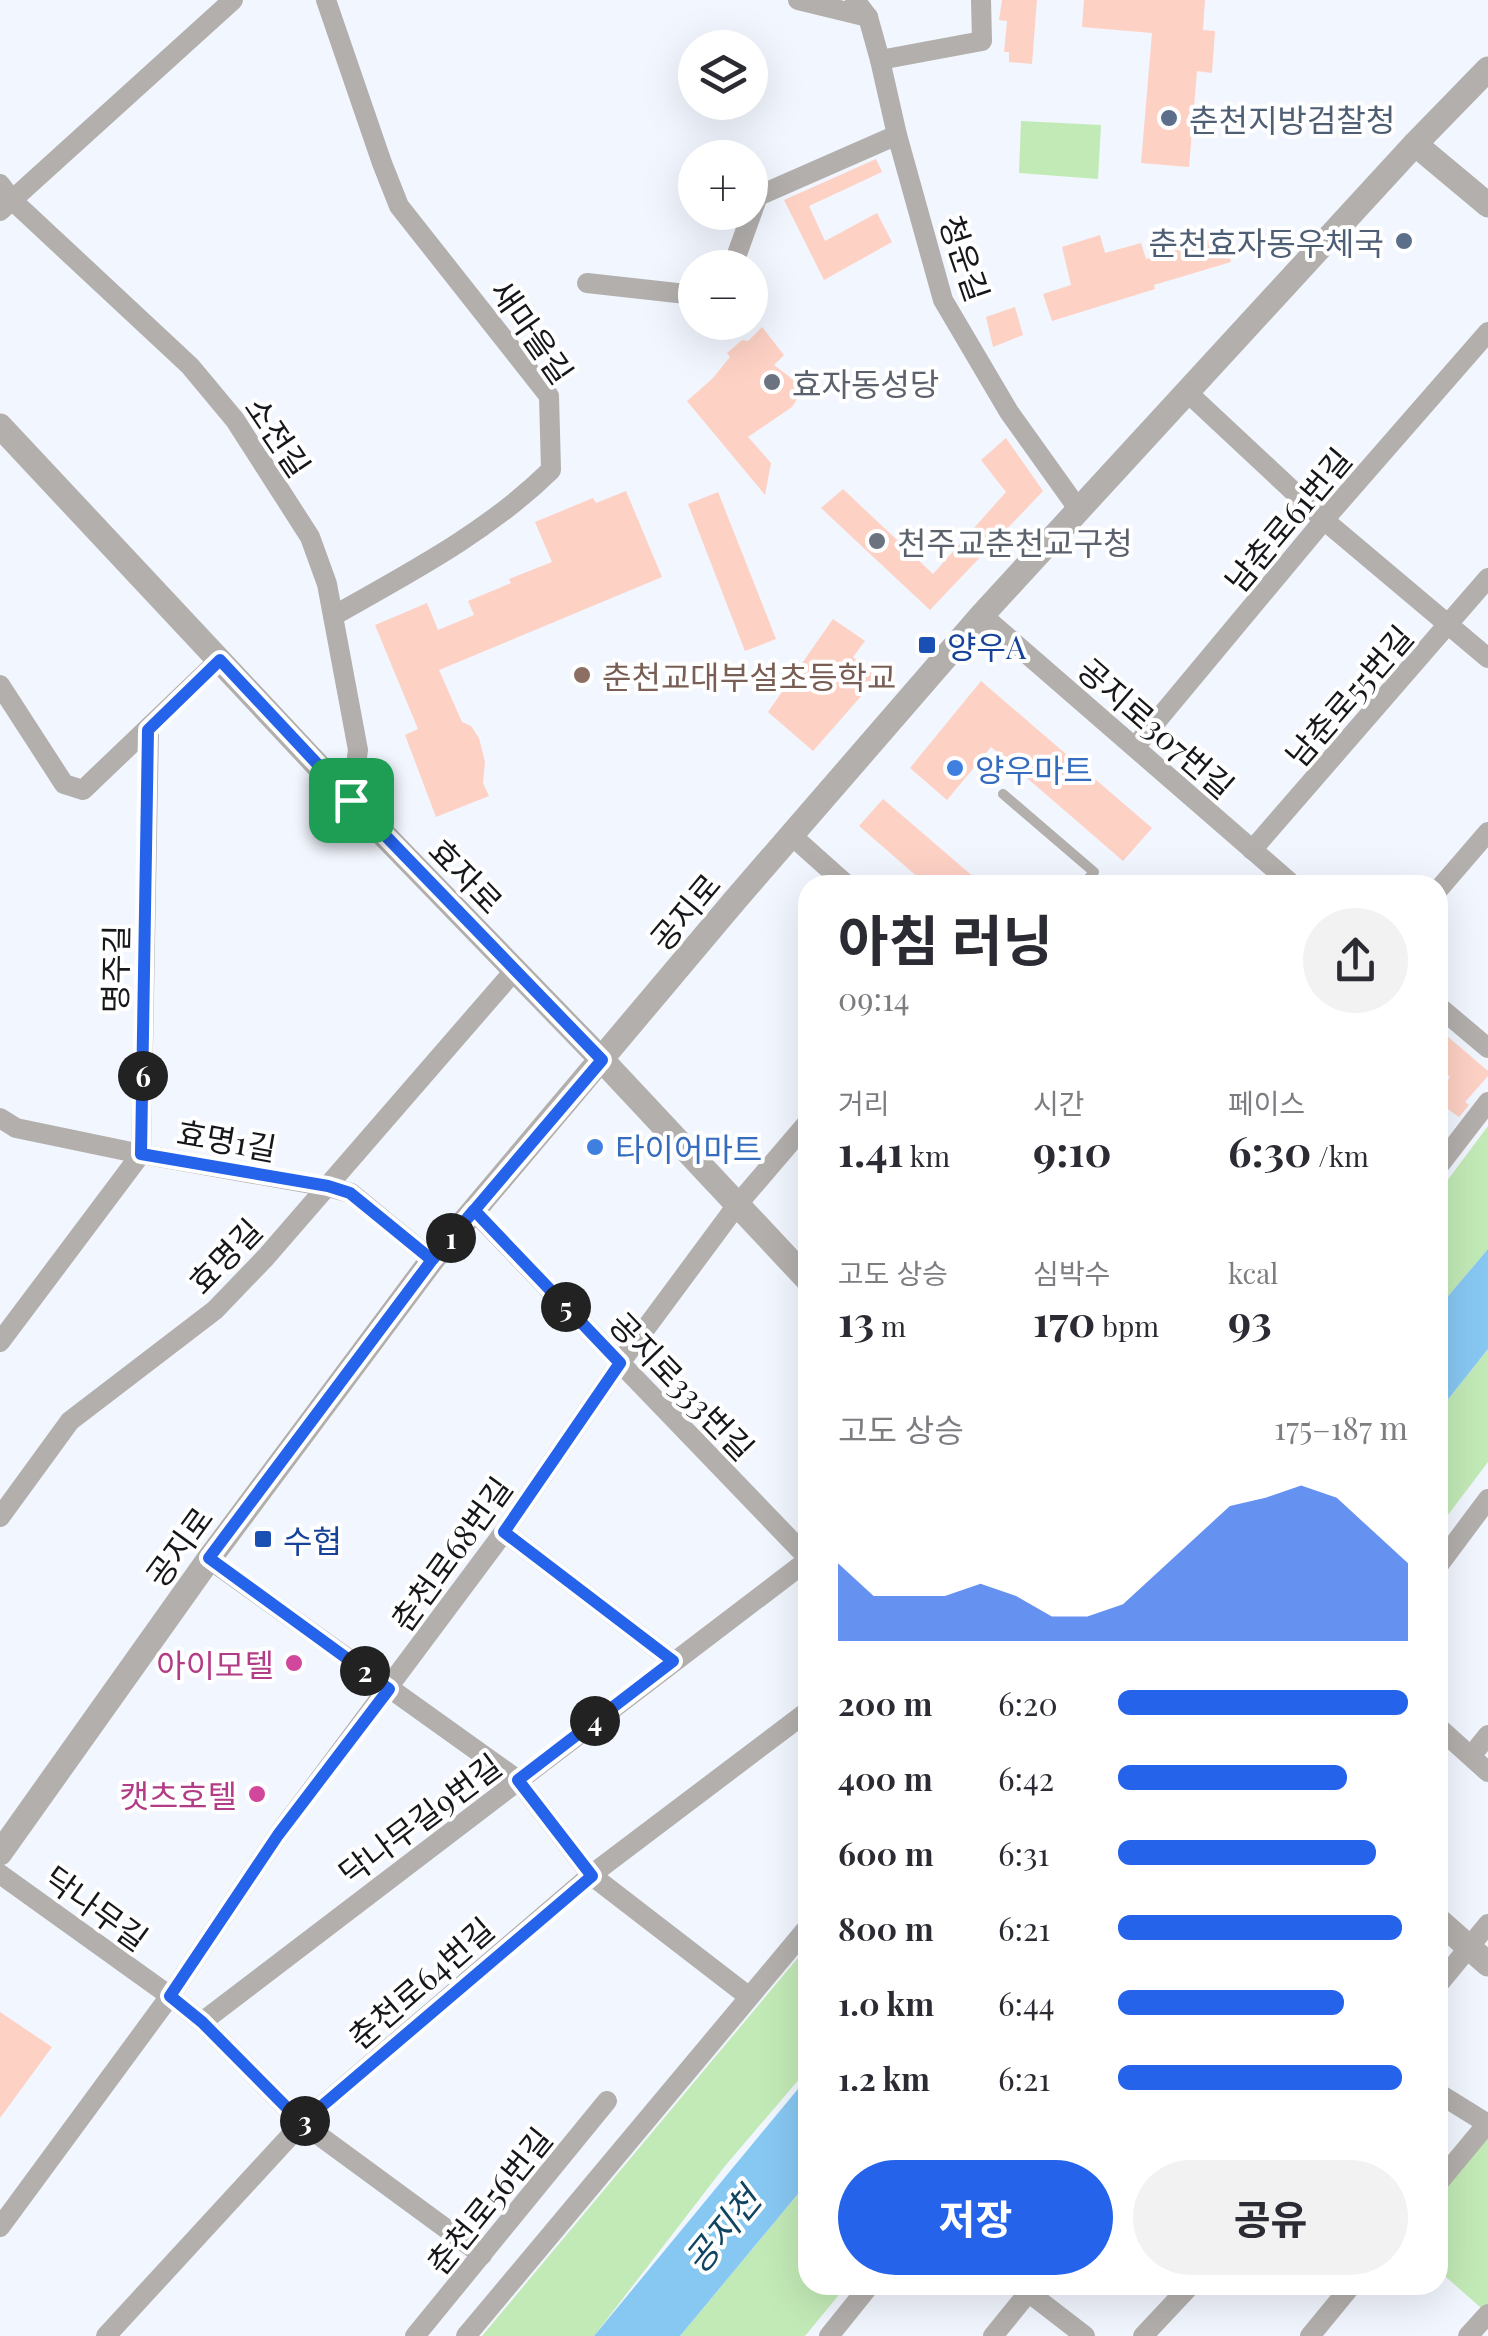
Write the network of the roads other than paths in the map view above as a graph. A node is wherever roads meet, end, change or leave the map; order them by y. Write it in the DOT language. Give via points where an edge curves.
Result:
graph roads {
  1 [pos="234,0"];
  2 [pos="326,0"];
  3 [pos="798,0"];
  4 [pos="855,0"];
  5 [pos="981,0"];
  6 [pos="868,18"];
  7 [pos="880,60"];
  8 [pos="1488,70"];
  9 [pos="896,136"];
  10 [pos="1415,144"];
  11 [pos="4,198"];
  12 [pos="1488,205"];
  13 [pos="738,250"];
  14 [pos="587,282"];
  15 [pos="678,294"];
  16 [pos="1488,332"];
  17 [pos="1187,392"];
  18 [pos="0,426"];
  19 [pos="1079,510"];
  20 [pos="1324,520"];
  21 [pos="1488,578"];
  22 [pos="982,615"];
  23 [pos="333,616"];
  24 [pos="1448,624"];
  25 [pos="1488,658"];
  26 [pos="220,660"];
  27 [pos="0,685"];
  28 [pos="148,730"];
  29 [pos="1135,747"];
  30 [pos="1004,794"];
  31 [pos="351,800"];
  32 [pos="1488,832"];
  33 [pos="791,835"];
  34 [pos="1252,850"];
  35 [pos="835,875"];
  36 [pos="1091,875"];
  37 [pos="1281,875"];
  38 [pos="1448,878"];
  39 [pos="514,971"];
  40 [pos="1448,1014"];
  41 [pos="1488,1048"];
  42 [pos="602,1060"];
  43 [pos="1488,1102"];
  44 [pos="0,1118"];
  45 [pos="798,1134"];
  46 [pos="1448,1153"];
  47 [pos="141,1154"];
  48 [pos="328,1186"];
  49 [pos="737,1205"];
  50 [pos="474,1210"];
  51 [pos="432,1260"];
  52 [pos="798,1269"];
  53 [pos="0,1342"];
  54 [pos="620,1363"];
  55 [pos="1488,1498"];
  56 [pos="0,1517"];
  57 [pos="504,1532"];
  58 [pos="798,1549"];
  59 [pos="1448,1552"];
  60 [pos="209,1558"];
  61 [pos="798,1567"];
  62 [pos="673,1661"];
  63 [pos="389,1689"];
  64 [pos="798,1719"];
  65 [pos="1488,1735"];
  66 [pos="1448,1736"];
  67 [pos="1471,1756"];
  68 [pos="1488,1772"];
  69 [pos="518,1780"];
  70 [pos="0,1852"];
  71 [pos="0,1874"];
  72 [pos="592,1876"];
  73 [pos="1488,1924"];
  74 [pos="1448,1929"];
  75 [pos="798,1938"];
  76 [pos="1468,1946"];
  77 [pos="1488,1964"];
  78 [pos="1448,1972"];
  79 [pos="170,1996"];
  80 [pos="748,1996"];
  81 [pos="202,2022"];
  82 [pos="1448,2099"];
  83 [pos="608,2102"];
  84 [pos="302,2123"];
  85 [pos="1488,2124"];
  86 [pos="1448,2171"];
  87 [pos="0,2227"];
  88 [pos="482,2255"];
  89 [pos="862,2295"];
  90 [pos="1020,2295"];
  91 [pos="1032,2295"];
  92 [pos="1181,2295"];
  93 [pos="1344,2295"];
  94 [pos="1488,2314"];
  95 [pos="106,2336"];
  96 [pos="415,2336"];
  97 [pos="466,2336"];
  98 [pos="829,2336"];
  99 [pos="994,2336"];
  100 [pos="1085,2336"];
  101 [pos="1143,2336"];
  102 [pos="1310,2336"];
  103 [pos="1468,2336"];
  1 -- 11 [label="street"];
  2 -- 23 [label="street, 새마을길" via="399,206 550,396 552,411 551,470 526,494 435,558"];
  3 -- 6 [label="street"];
  4 -- 6 [label="street, 청운길"];
  5 -- 7 [label="street" via="982,41"];
  6 -- 7 [label="street, 청운길"];
  7 -- 9 [label="street, 청운길"];
  8 -- 10 [label="street, 공지로"];
  9 -- 13 [label="street" via="758,196"];
  9 -- 19 [label="street, 청운길" via="943,300"];
  10 -- 12 [label="street"];
  10 -- 17 [label="street, 공지로"];
  11 -- 23 [label="street, 소전길" via="190,366 234,420 310,537"];
  14 -- 15 [label="street"];
  16 -- 20 [label="street, 남춘로61번길"];
  17 -- 19 [label="street, 공지로"];
  17 -- 20 [label="street"];
  18 -- 26 [label="street, 효자로"];
  19 -- 22 [label="street, 공지로"];
  20 -- 24 [label="street"];
  20 -- 29 [label="street, 남춘로61번길"];
  21 -- 24 [label="street, 남춘로55번길"];
  22 -- 29 [label="street, 공지로307번길"];
  22 -- 33 [label="street, 공지로"];
  23 -- 31 [label="street, 소전길" via="358,750"];
  24 -- 25 [label="street"];
  24 -- 34 [label="street, 남춘로55번길"];
  26 -- 28 [label="street"];
  26 -- 31 [label="street, 효자로"];
  27 -- 28 [label="street" via="64,784 83,790"];
  28 -- 47 [label="street, 명주길"];
  29 -- 34 [label="street, 공지로307번길"];
  30 -- 36 [label="lane"];
  31 -- 39 [label="street, 효자로"];
  32 -- 38 [label="street"];
  33 -- 35 [label="street"];
  33 -- 42 [label="street, 공지로"];
  34 -- 37 [label="street, 공지로307번길"];
  39 -- 42 [label="street, 효자로"];
  39 -- 48 [label="street, 효명길"];
  40 -- 41 [label="street"];
  42 -- 49 [label="street, 효자로"];
  42 -- 50 [label="street, 공지로"];
  43 -- 46 [label="street"];
  44 -- 47 [label="street, 효명1길" via="16,1128"];
  45 -- 49 [label="street, 춘천로68번길"];
  47 -- 48 [label="street, 효명1길"];
  47 -- 53 [label="street"];
  48 -- 51 [label="street, 효명1길" via="350,1193"];
  48 -- 56 [label="street, 효명길" via="214,1310 70,1421"];
  49 -- 52 [label="street, 효자로"];
  49 -- 54 [label="street, 춘천로68번길"];
  50 -- 51 [label="street, 공지로"];
  50 -- 54 [label="street, 공지로333번길"];
  51 -- 60 [label="street, 공지로"];
  54 -- 57 [label="street, 춘천로68번길"];
  54 -- 58 [label="street, 공지로333번길"];
  55 -- 59 [label="street"];
  57 -- 62 [label="street"];
  57 -- 63 [label="street, 춘천로68번길"];
  60 -- 63 [label="street"];
  60 -- 70 [label="street, 공지로"];
  61 -- 62 [label="street, 닥나무길9번길"];
  62 -- 69 [label="street, 닥나무길9번길"];
  63 -- 69 [label="street"];
  63 -- 79 [label="street, 춘천로68번길" via="278,1835"];
  64 -- 72 [label="street, 춘천로64번길"];
  65 -- 67 [label="street"];
  66 -- 67 [label="street"];
  67 -- 68 [label="street"];
  69 -- 72 [label="street"];
  69 -- 81 [label="street, 닥나무길9번길"];
  71 -- 79 [label="street, 닥나무길"];
  72 -- 80 [label="street"];
  72 -- 84 [label="street, 춘천로64번길"];
  73 -- 76 [label="street"];
  74 -- 76 [label="street"];
  75 -- 80 [label="street"];
  76 -- 77 [label="street"];
  76 -- 78 [label="street"];
  79 -- 81 [label="street, 닥나무길"];
  79 -- 87 [label="street, 춘천로68번길"];
  80 -- 97 [label="street"];
  81 -- 84 [label="street, 닥나무길"];
  82 -- 85 [label="street"];
  83 -- 88 [label="street, 춘천로56번길"];
  84 -- 88 [label="street, 닥나무길"];
  84 -- 95 [label="street, 춘천로64번길"];
  85 -- 86 [label="street"];
  88 -- 96 [label="street, 춘천로56번길"];
  89 -- 98 [label="street"];
  90 -- 99 [label="street"];
  91 -- 100 [label="street"];
  92 -- 101 [label="street"];
  93 -- 102 [label="street"];
  94 -- 103 [label="street"];
}
